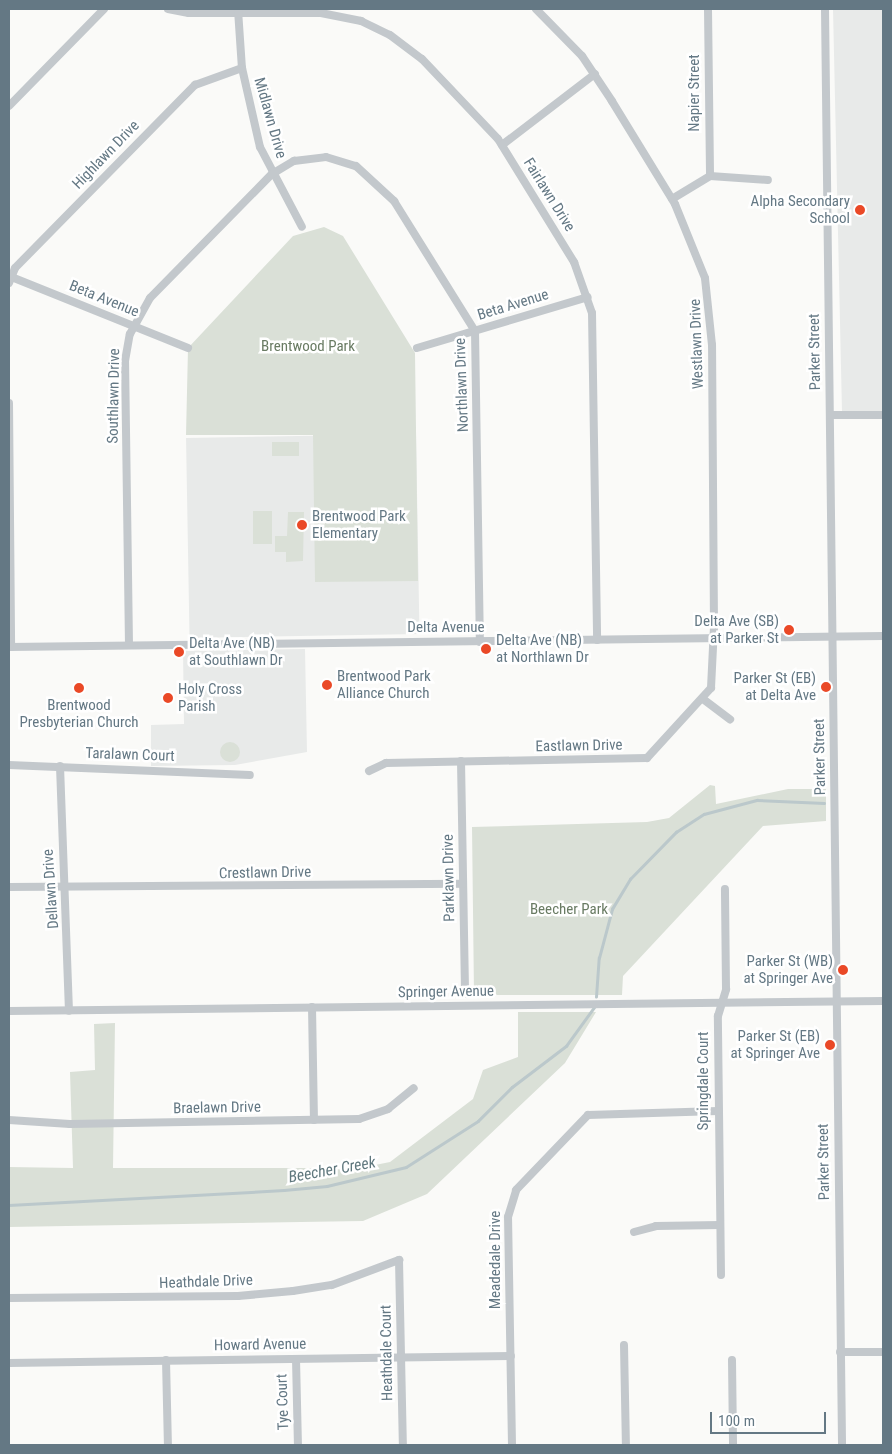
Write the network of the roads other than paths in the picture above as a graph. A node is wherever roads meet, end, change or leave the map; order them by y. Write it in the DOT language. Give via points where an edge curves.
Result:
graph roads {
  1 [pos="104,9"];
  2 [pos="168,9"];
  3 [pos="536,9"];
  4 [pos="708,9"];
  5 [pos="825,9"];
  6 [pos="238,11"];
  7 [pos="242,68"];
  8 [pos="595,74"];
  9 [pos="9,106"];
  10 [pos="502,145"];
  11 [pos="272,174"];
  12 [pos="710,176"];
  13 [pos="768,180"];
  14 [pos="672,198"];
  15 [pos="302,227"];
  16 [pos="9,278"];
  17 [pos="588,297"];
  18 [pos="133,326"];
  19 [pos="475,331"];
  20 [pos="188,348"];
  21 [pos="416,348"];
  22 [pos="9,403"];
  23 [pos="830,415"];
  24 [pos="883,415"];
  25 [pos="832,636"];
  26 [pos="883,636"];
  27 [pos="712,639"];
  28 [pos="597,640"];
  29 [pos="480,642"];
  30 [pos="129,645"];
  31 [pos="10,647"];
  32 [pos="703,699"];
  33 [pos="730,719"];
  34 [pos="461,761"];
  35 [pos="9,766"];
  36 [pos="60,766"];
  37 [pos="369,771"];
  38 [pos="250,775"];
  39 [pos="463,884"];
  40 [pos="9,887"];
  41 [pos="68,888"];
  42 [pos="724,889"];
  43 [pos="465,994"];
  44 [pos="836,1001"];
  45 [pos="883,1001"];
  46 [pos="721,1002"];
  47 [pos="312,1007"];
  48 [pos="9,1011"];
  49 [pos="69,1011"];
  50 [pos="414,1088"];
  51 [pos="718,1111"];
  52 [pos="9,1120"];
  53 [pos="314,1120"];
  54 [pos="720,1225"];
  55 [pos="634,1232"];
  56 [pos="399,1260"];
  57 [pos="721,1275"];
  58 [pos="9,1298"];
  59 [pos="624,1345"];
  60 [pos="840,1352"];
  61 [pos="883,1352"];
  62 [pos="511,1356"];
  63 [pos="401,1357"];
  64 [pos="296,1359"];
  65 [pos="166,1360"];
  66 [pos="732,1360"];
  67 [pos="9,1363"];
  68 [pos="168,1445"];
  69 [pos="298,1445"];
  70 [pos="403,1445"];
  71 [pos="512,1445"];
  72 [pos="626,1445"];
  73 [pos="733,1445"];
  74 [pos="842,1445"];
  1 -- 9 [label="street"];
  2 -- 6 [label="street, Fairlawn Drive"];
  3 -- 8 [label="street, Westlawn Drive"];
  4 -- 12 [label="street, Napier Street"];
  5 -- 23 [label="street, Parker Street"];
  6 -- 7 [label="street, Midlawn Drive"];
  6 -- 10 [label="street, Fairlawn Drive" via="329,14 384,31 422,59"];
  7 -- 11 [label="street, Midlawn Drive" via="260,147"];
  7 -- 16 [label="street, Highlawn Drive" via="196,85"];
  8 -- 10 [label="street"];
  8 -- 14 [label="street, Westlawn Drive"];
  10 -- 17 [label="street, Fairlawn Drive" via="574,262"];
  11 -- 15 [label="street, Midlawn Drive"];
  11 -- 18 [label="street, Southlawn Drive" via="150,298"];
  11 -- 19 [label="street, Northlawn Drive" via="294,161 326,157 356,166 372,178 404,212"];
  12 -- 13 [label="street"];
  12 -- 14 [label="street"];
  14 -- 27 [label="street, Westlawn Drive" via="700,258 711,311"];
  16 -- 18 [label="street, Beta Avenue"];
  17 -- 19 [label="street, Beta Avenue"];
  17 -- 28 [label="street, Fairlawn Drive" via="594,333"];
  18 -- 20 [label="street, Beta Avenue"];
  18 -- 30 [label="street, Southlawn Drive" via="125,361"];
  19 -- 21 [label="street, Beta Avenue"];
  19 -- 29 [label="street, Northlawn Drive"];
  22 -- 31 [label="street"];
  23 -- 24 [label="street"];
  23 -- 25 [label="street, Parker Street"];
  25 -- 26 [label="street, Delta Avenue"];
  25 -- 27 [label="street, Delta Avenue"];
  25 -- 44 [label="street, Parker Street"];
  27 -- 28 [label="street, Delta Avenue"];
  27 -- 32 [label="street, Eastlawn Drive" via="711,688"];
  28 -- 29 [label="street, Delta Avenue"];
  29 -- 30 [label="street, Delta Avenue"];
  30 -- 31 [label="street, Delta Avenue"];
  32 -- 33 [label="street"];
  32 -- 34 [label="street, Eastlawn Drive" via="647,758"];
  34 -- 37 [label="street, Eastlawn Drive" via="386,763"];
  34 -- 39 [label="street, Parklawn Drive"];
  35 -- 36 [label="street, Taralawn Court"];
  36 -- 38 [label="street, Taralawn Court"];
  36 -- 41 [label="street, Dellawn Drive" via="60,826"];
  39 -- 41 [label="street, Crestlawn Drive"];
  39 -- 43 [label="street, Parklawn Drive"];
  40 -- 41 [label="street, Crestlawn Drive"];
  41 -- 49 [label="street, Dellawn Drive"];
  42 -- 46 [label="street, Springdale Court" via="726,989"];
  44 -- 45 [label="street, Springer Avenue"];
  44 -- 46 [label="street, Springer Avenue"];
  44 -- 60 [label="street, Parker Street"];
  46 -- 47 [label="street, Springer Avenue"];
  46 -- 51 [label="street, Springdale Court"];
  47 -- 49 [label="street, Springer Avenue"];
  47 -- 53 [label="street"];
  48 -- 49 [label="street, Springer Avenue"];
  50 -- 53 [label="street, Braelawn Drive" via="388,1109 359,1120"];
  51 -- 54 [label="street, Springdale Court"];
  51 -- 62 [label="street, Meadedale Drive" via="588,1115 516,1190 508,1217"];
  52 -- 53 [label="street, Braelawn Drive" via="70,1124"];
  54 -- 55 [label="street" via="656,1226"];
  54 -- 57 [label="street, Springdale Court"];
  56 -- 58 [label="street, Heathdale Drive" via="332,1285 293,1291 238,1296"];
  56 -- 63 [label="street, Heathdale Court"];
  59 -- 72 [label="street"];
  60 -- 61 [label="street"];
  60 -- 74 [label="street, Parker Street"];
  62 -- 63 [label="street, Howard Avenue"];
  62 -- 71 [label="street, Meadedale Drive"];
  63 -- 64 [label="street, Howard Avenue"];
  63 -- 70 [label="street, Heathdale Court"];
  64 -- 65 [label="street, Howard Avenue"];
  64 -- 69 [label="street, Tye Court"];
  65 -- 67 [label="street, Howard Avenue"];
  65 -- 68 [label="street"];
  66 -- 73 [label="street"];
}
